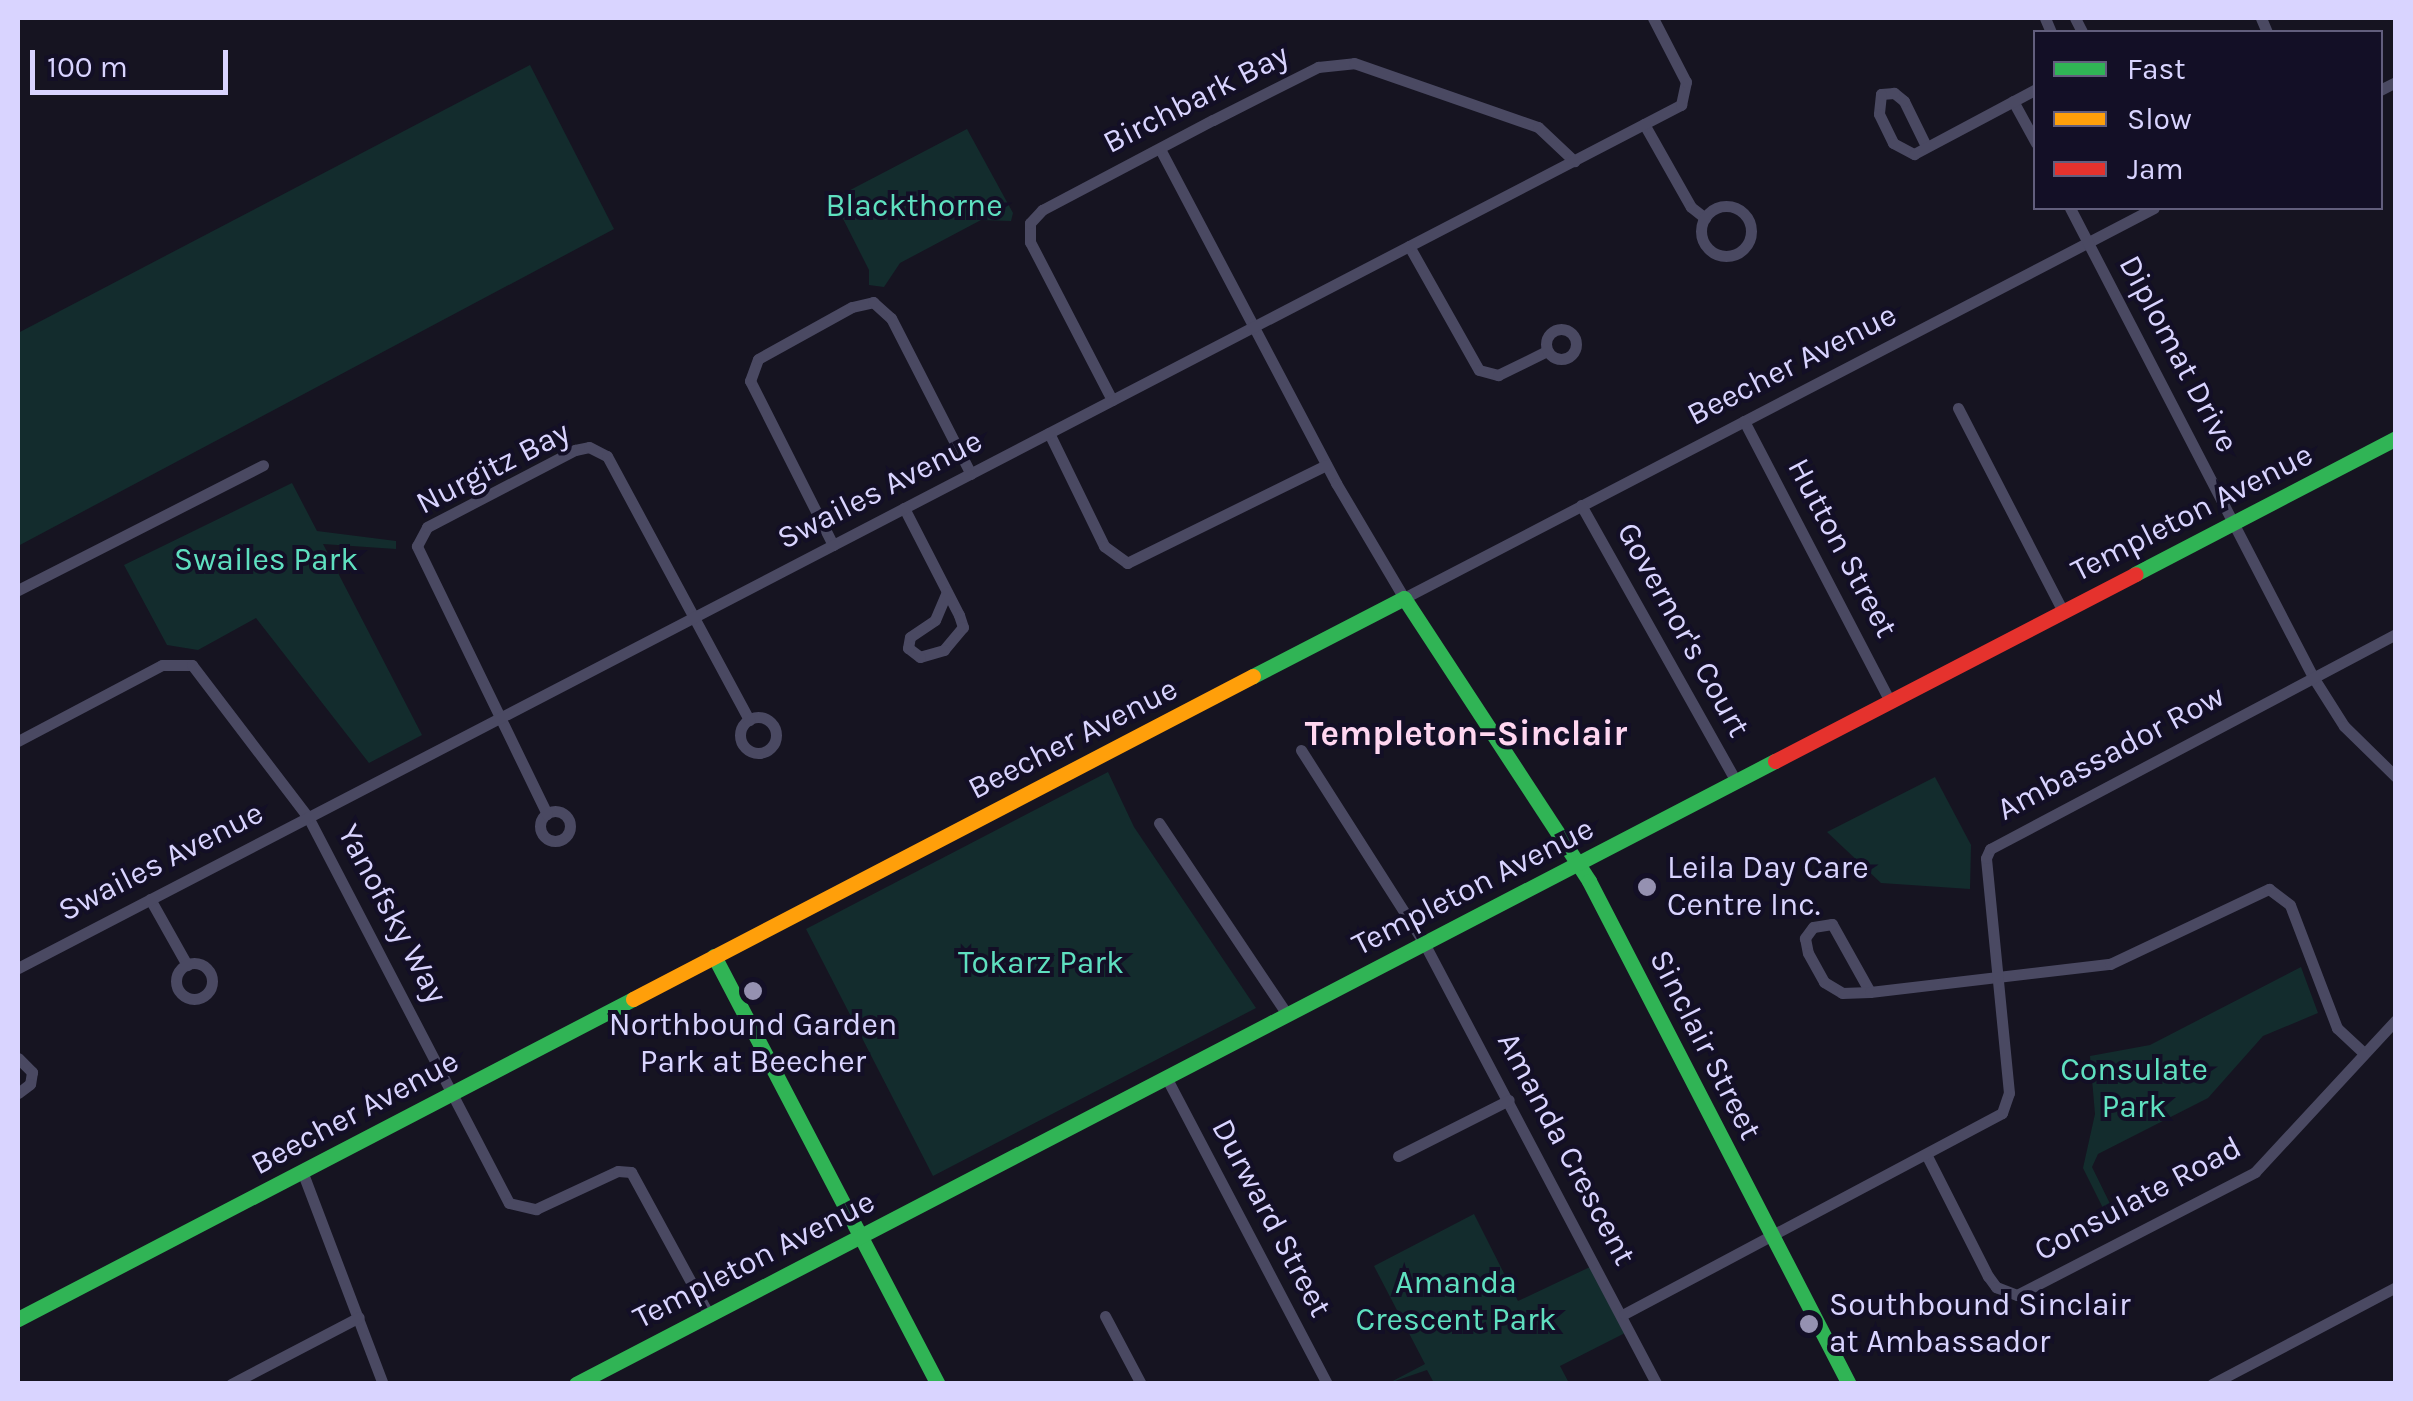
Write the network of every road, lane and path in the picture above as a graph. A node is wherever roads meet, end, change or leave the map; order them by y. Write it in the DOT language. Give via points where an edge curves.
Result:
graph roads {
  1 [pos="1653,18"];
  2 [pos="2033,90"];
  3 [pos="2012,101"];
  4 [pos="1644,124"];
  5 [pos="2033,139"];
  6 [pos="1926,146"];
  7 [pos="1160,148"];
  8 [pos="1574,161"];
  9 [pos="2071,210"];
  10 [pos="2150,210"];
  11 [pos="1705,218"];
  12 [pos="2088,242"];
  13 [pos="1409,246"];
  14 [pos="1254,327"];
  15 [pos="1547,351"];
  16 [pos="1112,400"];
  17 [pos="1958,408"];
  18 [pos="1744,421"];
  19 [pos="1049,433"];
  20 [pos="2396,438"];
  21 [pos="263,465"];
  22 [pos="1326,465"];
  23 [pos="971,474"];
  24 [pos="1582,506"];
  25 [pos="904,508"];
  26 [pos="2235,522"];
  27 [pos="832,545"];
  28 [pos="18,590"];
  29 [pos="947,592"];
  30 [pos="1404,598"];
  31 [pos="2062,612"];
  32 [pos="694,617"];
  33 [pos="2396,634"];
  34 [pos="2313,677"];
  35 [pos="1890,701"];
  36 [pos="500,717"];
  37 [pos="749,720"];
  38 [pos="18,741"];
  39 [pos="1301,750"];
  40 [pos="2396,777"];
  41 [pos="1736,781"];
  42 [pos="547,814"];
  43 [pos="308,817"];
  44 [pos="1159,822"];
  45 [pos="1578,863"];
  46 [pos="150,899"];
  47 [pos="1424,943"];
  48 [pos="714,956"];
  49 [pos="187,964"];
  50 [pos="18,968"];
  51 [pos="2000,977"];
  52 [pos="1870,992"];
  53 [pos="1288,1014"];
  54 [pos="2396,1020"];
  55 [pos="2363,1052"];
  56 [pos="18,1058"];
  57 [pos="1166,1077"];
  58 [pos="454,1092"];
  59 [pos="18,1093"];
  60 [pos="1508,1100"];
  61 [pos="1398,1156"];
  62 [pos="1927,1156"];
  63 [pos="302,1171"];
  64 [pos="861,1236"];
  65 [pos="1773,1236"];
  66 [pos="2396,1287"];
  67 [pos="1624,1314"];
  68 [pos="709,1315"];
  69 [pos="1105,1316"];
  70 [pos="359,1317"];
  71 [pos="18,1319"];
  72 [pos="2230,1380"];
  73 [pos="231,1384"];
  74 [pos="383,1384"];
  75 [pos="576,1384"];
  76 [pos="938,1384"];
  77 [pos="1141,1384"];
  78 [pos="1327,1384"];
  79 [pos="1657,1384"];
  80 [pos="1849,1384"];
  81 [pos="2212,1384"];
  1 -- 4 [label="street, Swailes Avenue" via="1688,92 1682,105"];
  2 -- 3 [label="street"];
  3 -- 5 [label="street"];
  3 -- 6 [label="street"];
  4 -- 8 [label="street, Swailes Avenue"];
  4 -- 11 [label="street" via="1691,206"];
  6 -- 6 [label="street" via="1904,101 1894,92 1880,94 1878,114 1893,144 1905,154"];
  7 -- 8 [label="street, Birchbark Bay" via="1318,68 1354,63 1538,127"];
  7 -- 14 [label="street, Sinclair Street"];
  7 -- 16 [label="street, Birchbark Bay" via="1042,210 1028,232"];
  8 -- 13 [label="street, Swailes Avenue"];
  9 -- 12 [label="street, Diplomat Drive"];
  10 -- 12 [label="street, Beecher Avenue"];
  11 -- 11 [label="street" via="1702,239 1712,253 1729,256 1744,248 1752,229 1743,212 1718,207"];
  12 -- 18 [label="street, Beecher Avenue"];
  12 -- 26 [label="street, Diplomat Drive"];
  13 -- 14 [label="street, Swailes Avenue"];
  13 -- 15 [label="street" via="1478,370 1498,375"];
  14 -- 16 [label="street, Swailes Avenue"];
  14 -- 22 [label="street, Sinclair Street"];
  16 -- 19 [label="street, Swailes Avenue"];
  17 -- 31 [label="street"];
  18 -- 24 [label="street, Beecher Avenue"];
  18 -- 35 [label="street, Hutton Street"];
  19 -- 22 [label="street" via="1104,546 1127,563"];
  19 -- 23 [label="street, Swailes Avenue"];
  20 -- 26 [label="street, Templeton Avenue"];
  21 -- 28 [label="street"];
  22 -- 30 [label="street, Sinclair Street"];
  23 -- 25 [label="street, Swailes Avenue"];
  23 -- 27 [label="street" via="891,318 873,302 852,307 766,353 750,381"];
  24 -- 30 [label="street, Beecher Avenue"];
  24 -- 41 [label="street, Governor's Court"];
  25 -- 27 [label="street, Swailes Avenue"];
  25 -- 29 [label="street"];
  26 -- 31 [label="street, Templeton Avenue"];
  26 -- 34 [label="street, Diplomat Drive"];
  27 -- 32 [label="street, Swailes Avenue"];
  29 -- 29 [label="street" via="935,620 910,637 908,648 920,657 959,637 963,627"];
  30 -- 45 [label="street, Sinclair Street"];
  30 -- 48 [label="street, Beecher Avenue"];
  31 -- 35 [label="street, Templeton Avenue"];
  32 -- 36 [label="street, Swailes Avenue"];
  32 -- 36 [label="street, Nurgitz Bay" via="607,456 589,446 574,450 420,532 419,558"];
  32 -- 37 [label="street"];
  33 -- 34 [label="street, Ambassador Row"];
  34 -- 40 [label="street, Diplomat Drive" via="2344,726"];
  34 -- 51 [label="street, Ambassador Row" via="1990,849"];
  35 -- 41 [label="street, Templeton Avenue"];
  36 -- 42 [label="street"];
  36 -- 43 [label="street, Swailes Avenue"];
  38 -- 43 [label="street, Yanofsky Way" via="162,665 184,662 199,672"];
  39 -- 47 [label="street, Amanda Crescent"];
  41 -- 45 [label="street, Templeton Avenue"];
  43 -- 46 [label="street, Swailes Avenue"];
  43 -- 58 [label="street, Yanofsky Way"];
  44 -- 53 [label="street"];
  45 -- 47 [label="street, Templeton Avenue"];
  45 -- 65 [label="street, Sinclair Street"];
  46 -- 49 [label="street"];
  46 -- 50 [label="street, Swailes Avenue"];
  47 -- 53 [label="street, Templeton Avenue"];
  47 -- 60 [label="street, Amanda Crescent"];
  48 -- 58 [label="street, Beecher Avenue"];
  48 -- 64 [label="street"];
  51 -- 52 [label="street"];
  51 -- 55 [label="street" via="2110,964 2269,889 2290,905 2337,1028"];
  51 -- 62 [label="street, Ambassador Row" via="2006,1105 1994,1119"];
  52 -- 52 [label="street" via="1842,993 1824,982 1808,953 1813,927 1832,924"];
  53 -- 57 [label="street, Templeton Avenue"];
  54 -- 55 [label="street, Consulate Road"];
  55 -- 62 [label="street, Consulate Road" via="2256,1172 2017,1295 1988,1276"];
  56 -- 59 [label="street" via="30,1066 32,1078"];
  57 -- 64 [label="street, Templeton Avenue"];
  57 -- 78 [label="street, Durward Street"];
  58 -- 63 [label="street, Beecher Avenue"];
  58 -- 68 [label="street, Yanofsky Way" via="509,1204 520,1210 618,1171 640,1181"];
  60 -- 61 [label="street"];
  60 -- 67 [label="street, Amanda Crescent"];
  62 -- 65 [label="street, Ambassador Row"];
  63 -- 70 [label="street"];
  63 -- 71 [label="street, Beecher Avenue"];
  64 -- 68 [label="street, Templeton Avenue"];
  64 -- 76 [label="street"];
  65 -- 67 [label="street, Ambassador Row"];
  65 -- 80 [label="street, Sinclair Street"];
  66 -- 72 [label="street"];
  67 -- 79 [label="street, Amanda Crescent"];
  68 -- 75 [label="street, Templeton Avenue"];
  69 -- 77 [label="street"];
  70 -- 73 [label="street"];
  70 -- 74 [label="street"];
  72 -- 81 [label="street"];
}
